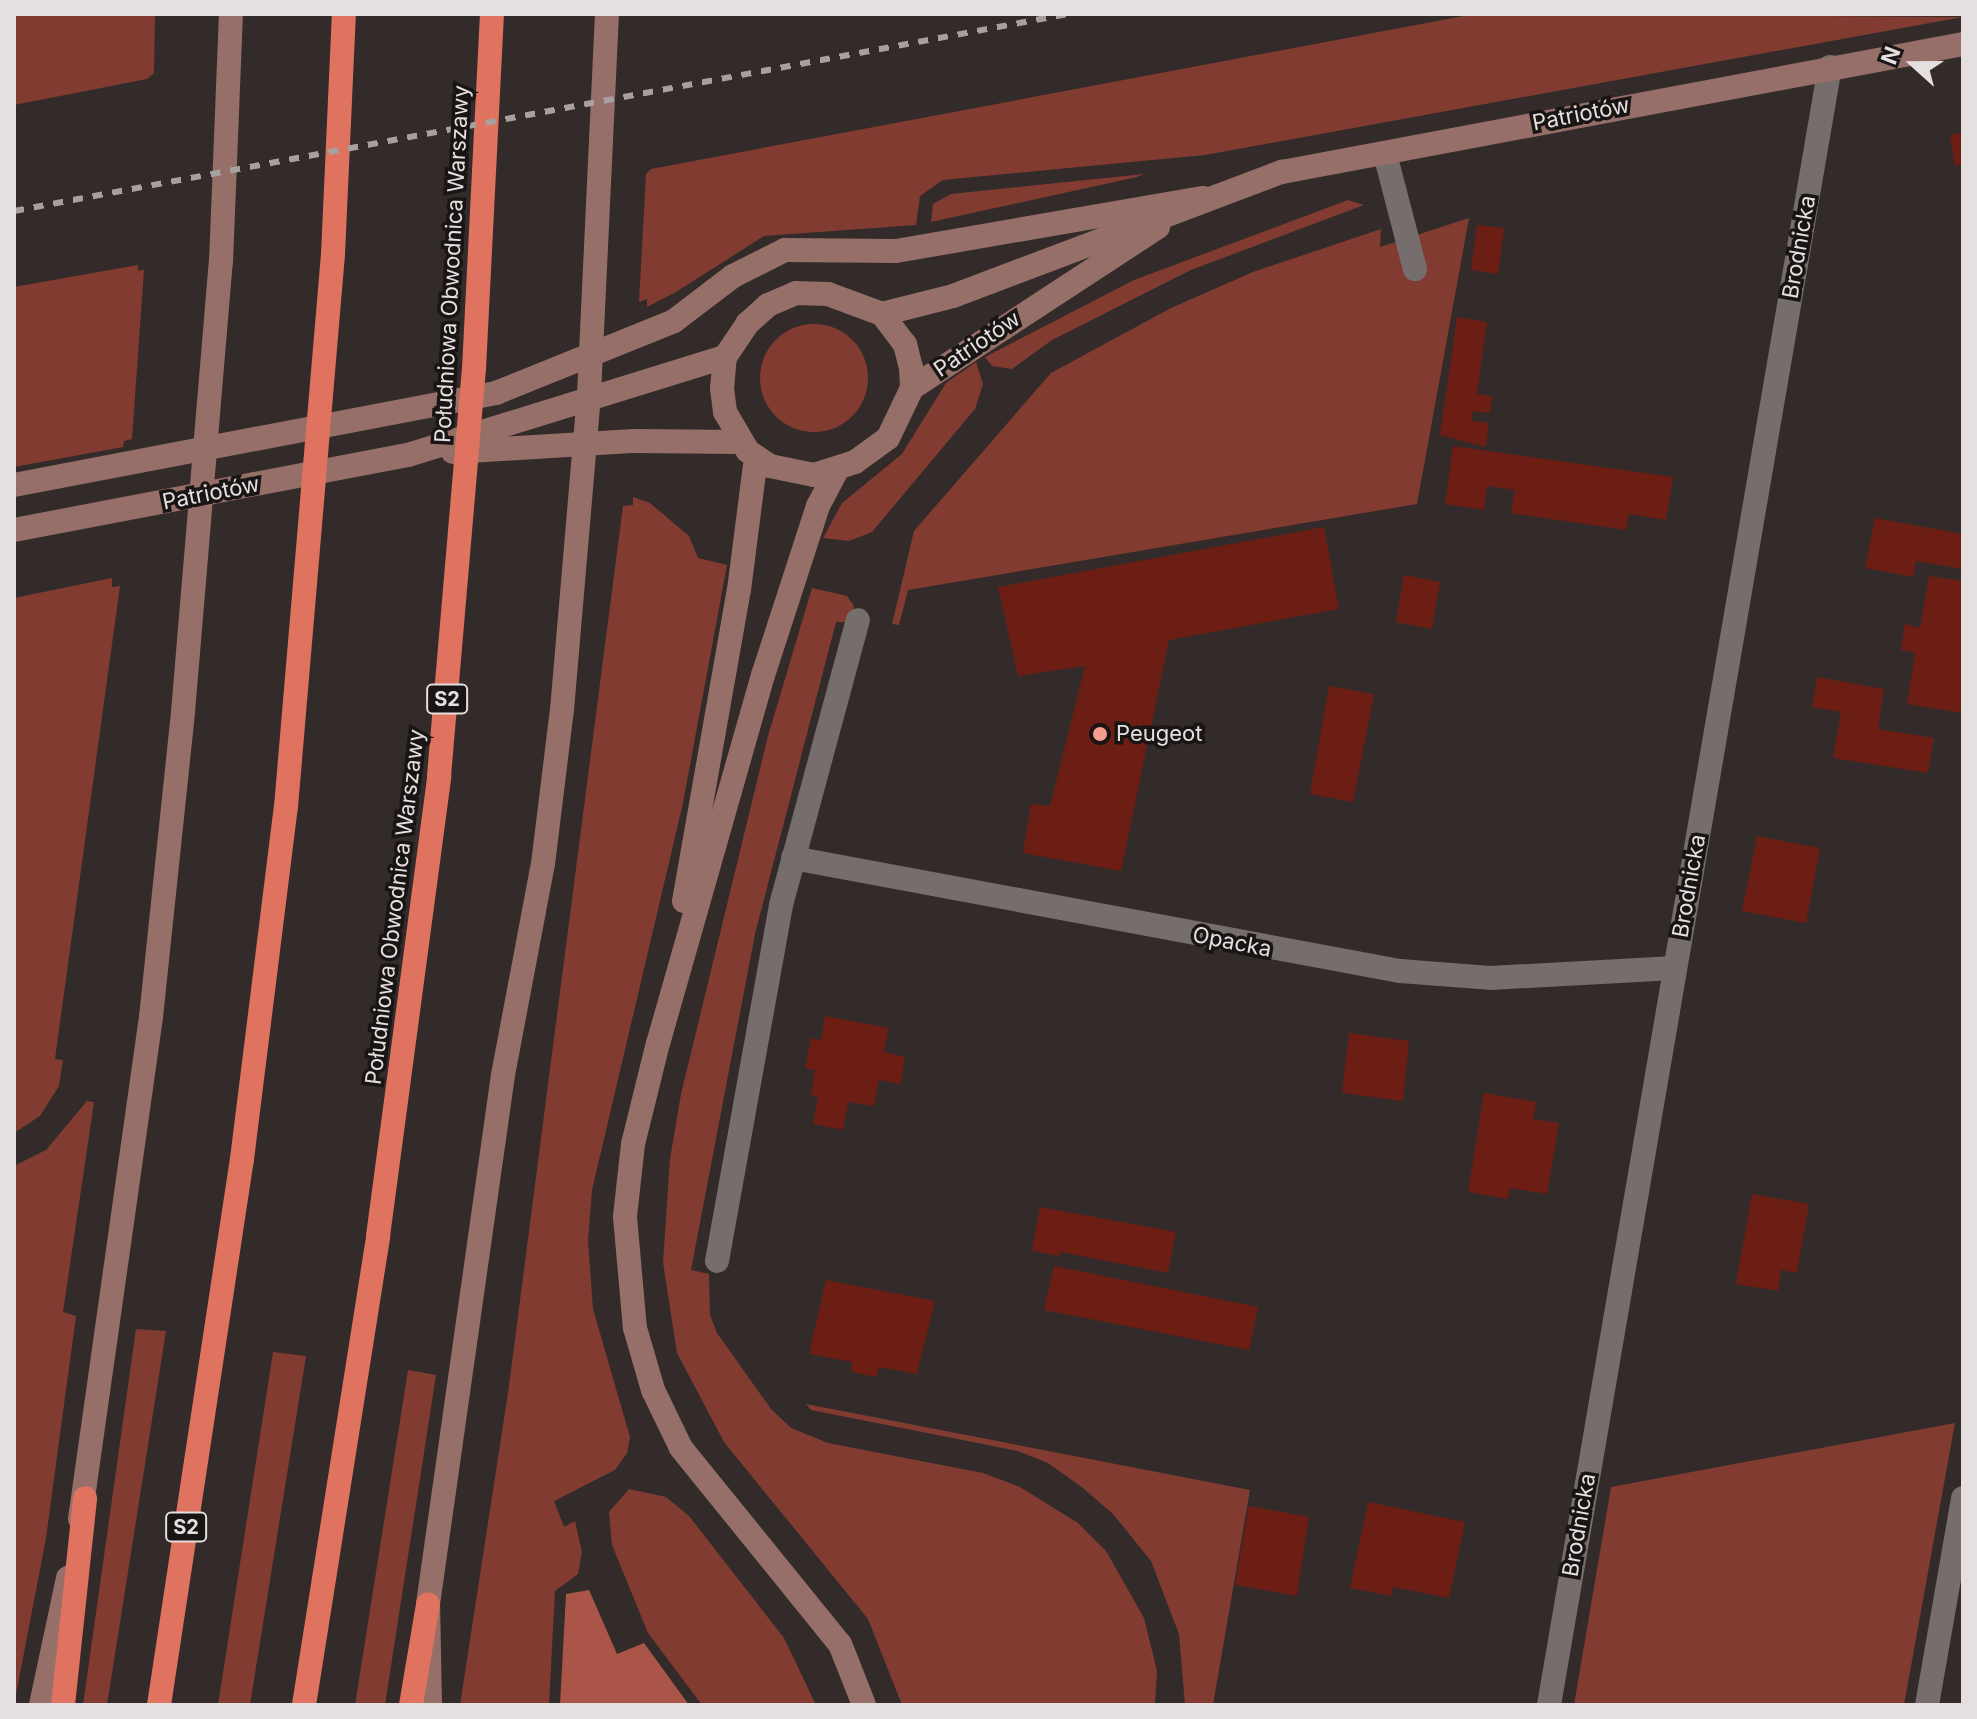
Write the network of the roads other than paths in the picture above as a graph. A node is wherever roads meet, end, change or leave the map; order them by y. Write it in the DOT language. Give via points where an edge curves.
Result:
graph roads {
  1 [pos="231,14"];
  2 [pos="344,14"];
  3 [pos="492,14"];
  4 [pos="607,14"];
  5 [pos="1963,44"];
  6 [pos="1830,67"];
  7 [pos="1385,154"];
  8 [pos="1203,198"];
  9 [pos="1415,269"];
  10 [pos="882,314"];
  11 [pos="725,357"];
  12 [pos="912,388"];
  13 [pos="747,450"];
  14 [pos="408,455"];
  15 [pos="837,470"];
  16 [pos="14,485"];
  17 [pos="14,530"];
  18 [pos="858,620"];
  19 [pos="793,858"];
  20 [pos="1675,968"];
  21 [pos="658,1043"];
  22 [pos="717,1261"];
  23 [pos="85,1498"];
  24 [pos="1963,1498"];
  25 [pos="428,1604"];
  26 [pos="41,1705"];
  27 [pos="63,1705"];
  28 [pos="159,1705"];
  29 [pos="304,1705"];
  30 [pos="411,1705"];
  31 [pos="430,1705"];
  32 [pos="864,1705"];
  33 [pos="1549,1705"];
  34 [pos="1927,1705"];
  1 -- 23 [label="main road" via="221,262 194,605 151,1017"];
  2 -- 28 [label="highway, S2" via="331,285 286,807 242,1159"];
  3 -- 29 [label="highway, Południowa Obwodnica Warszawy / S2" via="474,369 444,733 378,1236"];
  4 -- 25 [label="main road" via="589,395 562,710 543,864 503,1075"];
  5 -- 6 [label="main road, Patriotów"];
  6 -- 7 [label="main road, Patriotów"];
  6 -- 20 [label="street, Brodnicka"];
  7 -- 8 [label="main road, Patriotów" via="1282,172"];
  7 -- 9 [label="street"];
  8 -- 10 [label="main road, Patriotów" via="953,296"];
  8 -- 12 [label="main road, Patriotów"];
  8 -- 16 [label="main road" via="896,251 785,250 762,257 701,303 643,334 496,393"];
  10 -- 11 [label="main road" via="828,294 796,293 768,305"];
  10 -- 12 [label="main road" via="905,344"];
  11 -- 13 [label="main road" via="725,412"];
  11 -- 14 [label="main road, Patriotów"];
  12 -- 15 [label="main road" via="888,438"];
  13 -- 14 [label="main road, Patriotów" via="635,441"];
  13 -- 15 [label="main road" via="814,475"];
  13 -- 21 [label="main road" via="729,652"];
  14 -- 17 [label="main road, Patriotów"];
  15 -- 21 [label="main road" via="818,506 763,675"];
  18 -- 19 [label="street"];
  19 -- 20 [label="street, Opacka" via="1400,971 1490,978"];
  19 -- 22 [label="street"];
  20 -- 33 [label="street, Brodnicka"];
  21 -- 32 [label="main road" via="633,1144 625,1217 635,1328 653,1390 681,1448 840,1644"];
  23 -- 26 [label="main road"];
  23 -- 27 [label="highway"];
  24 -- 34 [label="street"];
  25 -- 30 [label="highway"];
  25 -- 31 [label="main road"];
}
